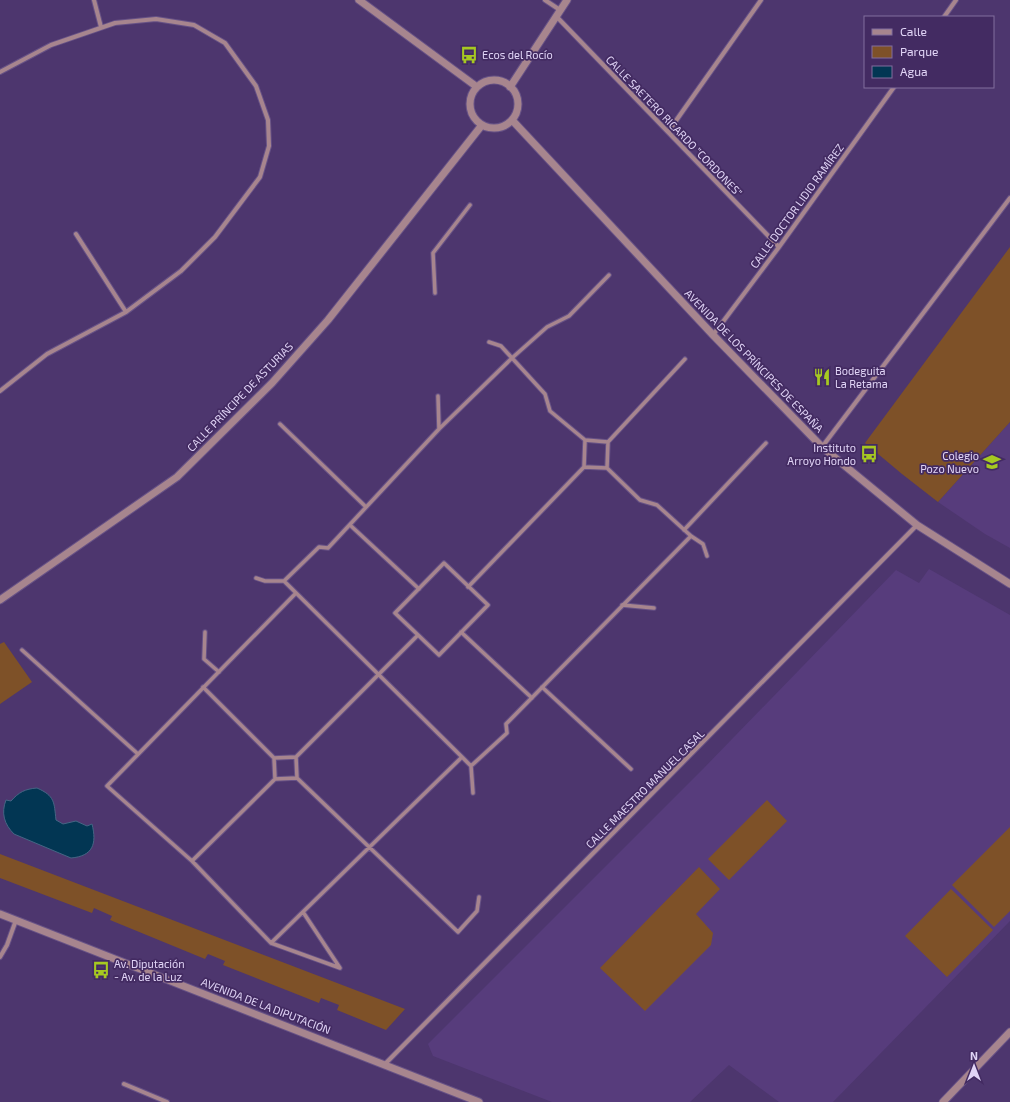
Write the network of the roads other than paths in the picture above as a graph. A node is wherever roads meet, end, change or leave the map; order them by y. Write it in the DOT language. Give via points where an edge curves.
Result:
graph roads {
  1 [pos="94,0"];
  2 [pos="359,0"];
  3 [pos="545,0"];
  4 [pos="566,0"];
  5 [pos="761,0"];
  6 [pos="956,0"];
  7 [pos="560,10"];
  8 [pos="556,16"];
  9 [pos="945,16"];
  10 [pos="100,27"];
  11 [pos="0,72"];
  12 [pos="477,87"];
  13 [pos="510,87"];
  14 [pos="893,88"];
  15 [pos="512,120"];
  16 [pos="482,125"];
  17 [pos="668,132"];
  18 [pos="1010,198"];
  19 [pos="470,205"];
  20 [pos="76,234"];
  21 [pos="779,247"];
  22 [pos="609,275"];
  23 [pos="435,293"];
  24 [pos="126,312"];
  25 [pos="713,335"];
  26 [pos="489,342"];
  27 [pos="512,358"];
  28 [pos="685,359"];
  29 [pos="0,391"];
  30 [pos="438,396"];
  31 [pos="280,424"];
  32 [pos="439,429"];
  33 [pos="585,440"];
  34 [pos="608,442"];
  35 [pos="766,443"];
  36 [pos="822,447"];
  37 [pos="584,467"];
  38 [pos="607,468"];
  39 [pos="366,507"];
  40 [pos="350,525"];
  41 [pos="917,525"];
  42 [pos="684,530"];
  43 [pos="690,536"];
  44 [pos="707,556"];
  45 [pos="256,578"];
  46 [pos="284,581"];
  47 [pos="1010,584"];
  48 [pos="468,587"];
  49 [pos="419,589"];
  50 [pos="296,593"];
  51 [pos="0,600"];
  52 [pos="622,605"];
  53 [pos="654,608"];
  54 [pos="205,632"];
  55 [pos="461,632"];
  56 [pos="418,635"];
  57 [pos="22,650"];
  58 [pos="219,672"];
  59 [pos="379,675"];
  60 [pos="203,687"];
  61 [pos="542,687"];
  62 [pos="532,698"];
  63 [pos="138,754"];
  64 [pos="296,757"];
  65 [pos="462,757"];
  66 [pos="274,758"];
  67 [pos="471,766"];
  68 [pos="631,769"];
  69 [pos="297,778"];
  70 [pos="275,779"];
  71 [pos="473,793"];
  72 [pos="368,848"];
  73 [pos="192,861"];
  74 [pos="478,897"];
  75 [pos="303,912"];
  76 [pos="0,914"];
  77 [pos="16,920"];
  78 [pos="271,943"];
  79 [pos="0,957"];
  80 [pos="1010,1032"];
  81 [pos="385,1064"];
  82 [pos="124,1084"];
  83 [pos="167,1102"];
  84 [pos="479,1102"];
  85 [pos="943,1102"];
  1 -- 10 [label="street"];
  2 -- 12 [label="street"];
  3 -- 7 [label="street"];
  4 -- 7 [label="street"];
  5 -- 17 [label="street"];
  6 -- 9 [label="street"];
  7 -- 8 [label="street"];
  8 -- 13 [label="street"];
  8 -- 17 [label="street, CALLE SAETERO RICARDO \"CORDONES\""];
  10 -- 11 [label="street" via="51,45"];
  10 -- 24 [label="street" via="156,19 194,25 225,43 256,86 268,120 269,146 260,177 215,237 181,271"];
  12 -- 13 [label="street" via="490,80 497,80"];
  12 -- 16 [label="street" via="470,107 476,120"];
  13 -- 15 [label="street" via="515,92 518,106"];
  14 -- 21 [label="street, CALLE DOCTOR LIDIO RAMÍREZ"];
  15 -- 16 [label="street" via="498,128"];
  15 -- 25 [label="street, AVENIDA DE LOS PRÍNCIPES DE ESPAÑA"];
  16 -- 51 [label="street, CALLE PRÍNCIPE DE ASTURIAS" via="328,320 272,383 177,477"];
  17 -- 21 [label="street, CALLE SAETERO RICARDO \"CORDONES\""];
  18 -- 36 [label="street"];
  19 -- 23 [label="street" via="433,253"];
  20 -- 24 [label="street"];
  21 -- 25 [label="street, CALLE DOCTOR LIDIO RAMÍREZ"];
  22 -- 27 [label="street" via="569,316 547,327"];
  24 -- 29 [label="street" via="48,354"];
  25 -- 36 [label="street, AVENIDA DE LOS PRÍNCIPES DE ESPAÑA"];
  26 -- 27 [label="street" via="501,346"];
  27 -- 32 [label="street"];
  27 -- 33 [label="street" via="545,394 550,411"];
  28 -- 34 [label="street"];
  30 -- 32 [label="street"];
  31 -- 39 [label="street"];
  32 -- 39 [label="street"];
  33 -- 34 [label="street"];
  33 -- 37 [label="street"];
  34 -- 38 [label="street"];
  35 -- 42 [label="street"];
  36 -- 41 [label="street, AVENIDA DE LOS PRÍNCIPES DE ESPAÑA"];
  37 -- 38 [label="street"];
  37 -- 48 [label="street"];
  38 -- 42 [label="street" via="640,500 657,505"];
  39 -- 40 [label="street"];
  40 -- 46 [label="street" via="328,548 319,546"];
  40 -- 49 [label="street"];
  41 -- 47 [label="street, AVENIDA DE LOS PRÍNCIPES DE ESPAÑA"];
  41 -- 81 [label="street, CALLE MAESTRO MANUEL CASAL"];
  42 -- 43 [label="street"];
  43 -- 44 [label="street" via="703,544"];
  43 -- 52 [label="street"];
  45 -- 46 [label="street" via="265,581"];
  46 -- 50 [label="street"];
  48 -- 49 [label="street" via="444,563"];
  48 -- 55 [label="street" via="488,605"];
  49 -- 56 [label="street" via="395,613"];
  50 -- 58 [label="street"];
  50 -- 59 [label="street"];
  52 -- 53 [label="street"];
  52 -- 61 [label="street"];
  54 -- 58 [label="street" via="204,659"];
  55 -- 56 [label="street" via="439,655"];
  55 -- 62 [label="street"];
  56 -- 59 [label="street"];
  57 -- 63 [label="street"];
  58 -- 60 [label="street"];
  59 -- 64 [label="street"];
  59 -- 65 [label="street"];
  60 -- 63 [label="street"];
  60 -- 66 [label="street"];
  61 -- 62 [label="street"];
  61 -- 68 [label="street"];
  62 -- 67 [label="street" via="506,724 507,733"];
  63 -- 73 [label="street" via="107,786"];
  64 -- 66 [label="street"];
  64 -- 69 [label="street"];
  65 -- 67 [label="street"];
  65 -- 72 [label="street"];
  66 -- 70 [label="street"];
  67 -- 71 [label="street"];
  69 -- 70 [label="street"];
  69 -- 72 [label="street"];
  70 -- 73 [label="street"];
  72 -- 74 [label="street" via="458,932 477,911"];
  72 -- 75 [label="street"];
  73 -- 78 [label="street"];
  75 -- 78 [label="street"];
  75 -- 78 [label="street" via="340,968"];
  76 -- 77 [label="street, AVENIDA DE LA DIPUTACIÓN"];
  77 -- 79 [label="street"];
  77 -- 81 [label="street, AVENIDA DE LA DIPUTACIÓN"];
  80 -- 85 [label="street"];
  81 -- 84 [label="street, AVENIDA DE LA DIPUTACIÓN"];
  82 -- 83 [label="street"];
}
